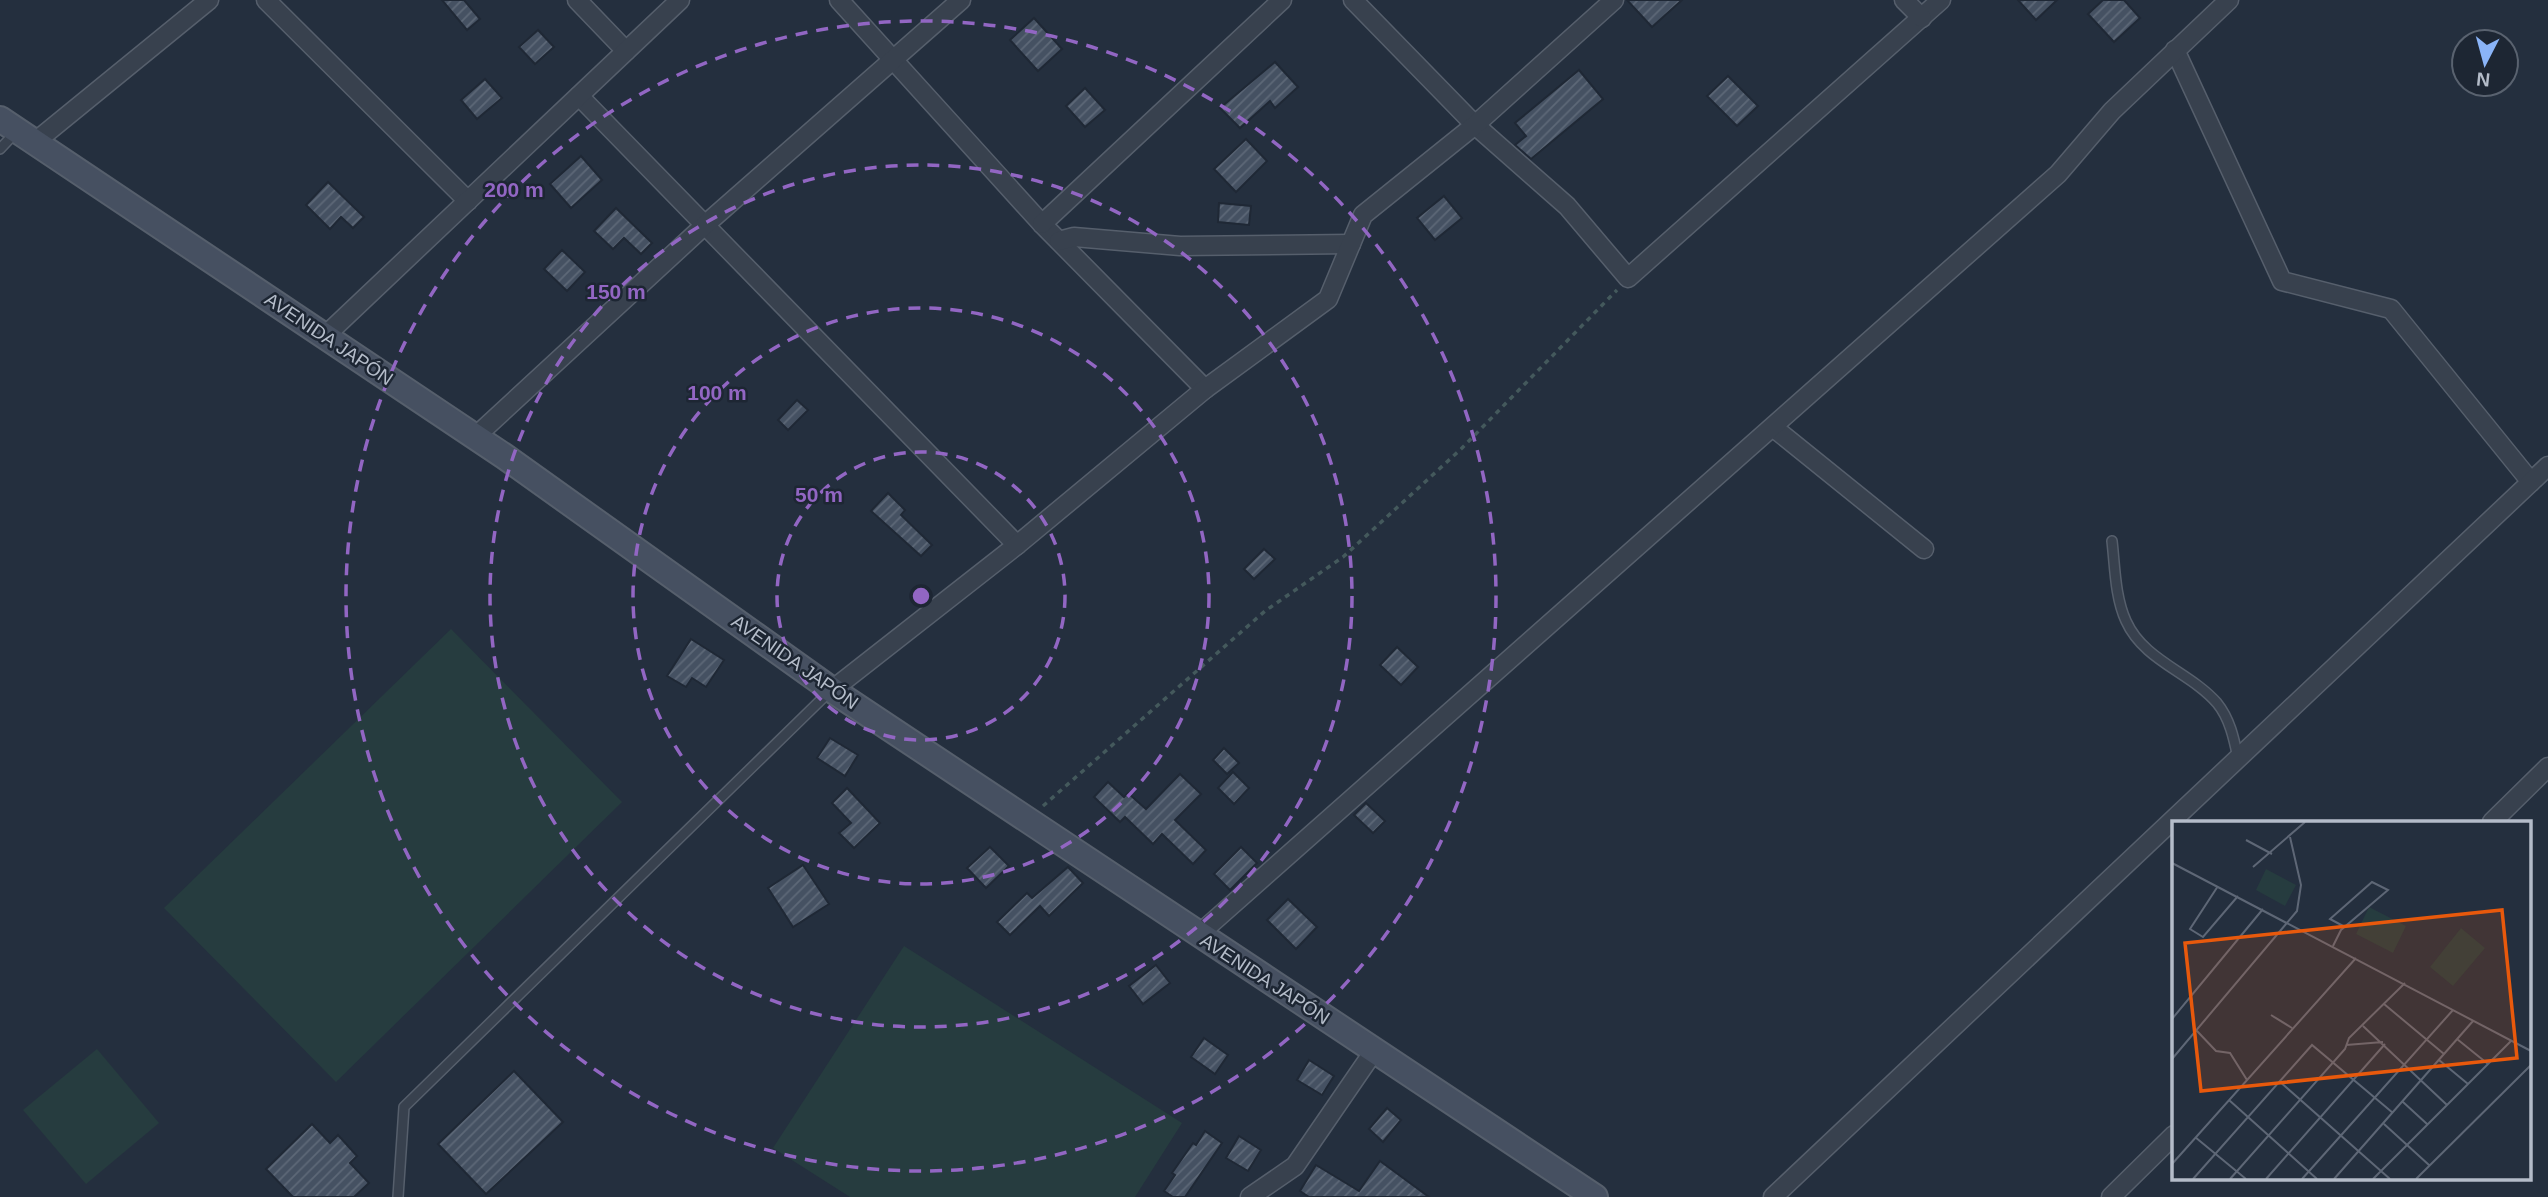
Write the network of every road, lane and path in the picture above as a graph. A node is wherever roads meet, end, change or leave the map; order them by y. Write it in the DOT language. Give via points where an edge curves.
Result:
graph roads {
  1 [pos="209,0"];
  2 [pos="266,0"];
  3 [pos="577,0"];
  4 [pos="680,0"];
  5 [pos="839,0"];
  6 [pos="961,0"];
  7 [pos="1282,0"];
  8 [pos="1353,0"];
  9 [pos="1614,0"];
  10 [pos="1904,0"];
  11 [pos="1941,0"];
  12 [pos="2229,0"];
  13 [pos="1922,18"];
  14 [pos="2175,50"];
  15 [pos="626,51"];
  16 [pos="894,61"];
  17 [pos="579,96"];
  18 [pos="1475,125"];
  19 [pos="18,130"];
  20 [pos="0,149"];
  21 [pos="468,201"];
  22 [pos="1042,223"];
  23 [pos="706,225"];
  24 [pos="1059,241"];
  25 [pos="1351,244"];
  26 [pos="1628,278"];
  27 [pos="325,336"];
  28 [pos="1205,389"];
  29 [pos="1774,428"];
  30 [pos="475,437"];
  31 [pos="2548,466"];
  32 [pos="2531,482"];
  33 [pos="2112,541"];
  34 [pos="1017,545"];
  35 [pos="1924,550"];
  36 [pos="832,690"];
  37 [pos="2238,758"];
  38 [pos="2548,767"];
  39 [pos="1027,820"];
  40 [pos="2493,821"];
  41 [pos="1198,935"];
  42 [pos="1374,1051"];
  43 [pos="2172,1137"];
  44 [pos="1263,1194"];
  45 [pos="398,1197"];
  46 [pos="1595,1197"];
  47 [pos="1773,1197"];
  48 [pos="2111,1197"];
  1 -- 19 [label="street"];
  2 -- 21 [label="street"];
  3 -- 15 [label="street"];
  4 -- 15 [label="street"];
  5 -- 16 [label="street"];
  6 -- 16 [label="street"];
  7 -- 22 [label="street"];
  8 -- 18 [label="street"];
  9 -- 18 [label="street"];
  10 -- 13 [label="street"];
  11 -- 13 [label="street"];
  12 -- 14 [label="street"];
  13 -- 26 [label="street"];
  14 -- 29 [label="street" via="2112,111 2058,174"];
  14 -- 32 [label="street" via="2281,281 2391,309"];
  15 -- 17 [label="street"];
  16 -- 22 [label="street"];
  16 -- 23 [label="street"];
  17 -- 21 [label="street"];
  17 -- 23 [label="street"];
  18 -- 25 [label="street" via="1363,215"];
  18 -- 26 [label="street" via="1567,206"];
  19 -- 20 [label="lane"];
  19 -- 27 [label="street, AVENIDA JAPÓN"];
  21 -- 27 [label="street"];
  22 -- 24 [label="street"];
  23 -- 30 [label="street"];
  23 -- 34 [label="street"];
  24 -- 25 [label="street" via="1074,237 1180,246"];
  24 -- 28 [label="street"];
  25 -- 28 [label="street" via="1328,299"];
  26 -- 39 [label="path" via="1461,449 1343,557 1265,611"];
  27 -- 30 [label="street, AVENIDA JAPÓN"];
  28 -- 34 [label="street"];
  29 -- 35 [label="street"];
  29 -- 41 [label="street"];
  30 -- 36 [label="street, AVENIDA JAPÓN"];
  31 -- 32 [label="street"];
  32 -- 37 [label="street"];
  33 -- 37 [label="lane" via="2126,622 2149,653 2217,704 2233,733"];
  34 -- 36 [label="street"];
  36 -- 39 [label="street, AVENIDA JAPÓN"];
  36 -- 45 [label="lane" via="404,1107"];
  37 -- 47 [label="street"];
  38 -- 40 [label="street"];
  39 -- 41 [label="street, AVENIDA JAPÓN"];
  41 -- 42 [label="street, AVENIDA JAPÓN"];
  42 -- 44 [label="street" via="1295,1166"];
  42 -- 46 [label="street, AVENIDA JAPÓN"];
  43 -- 48 [label="street"];
}
